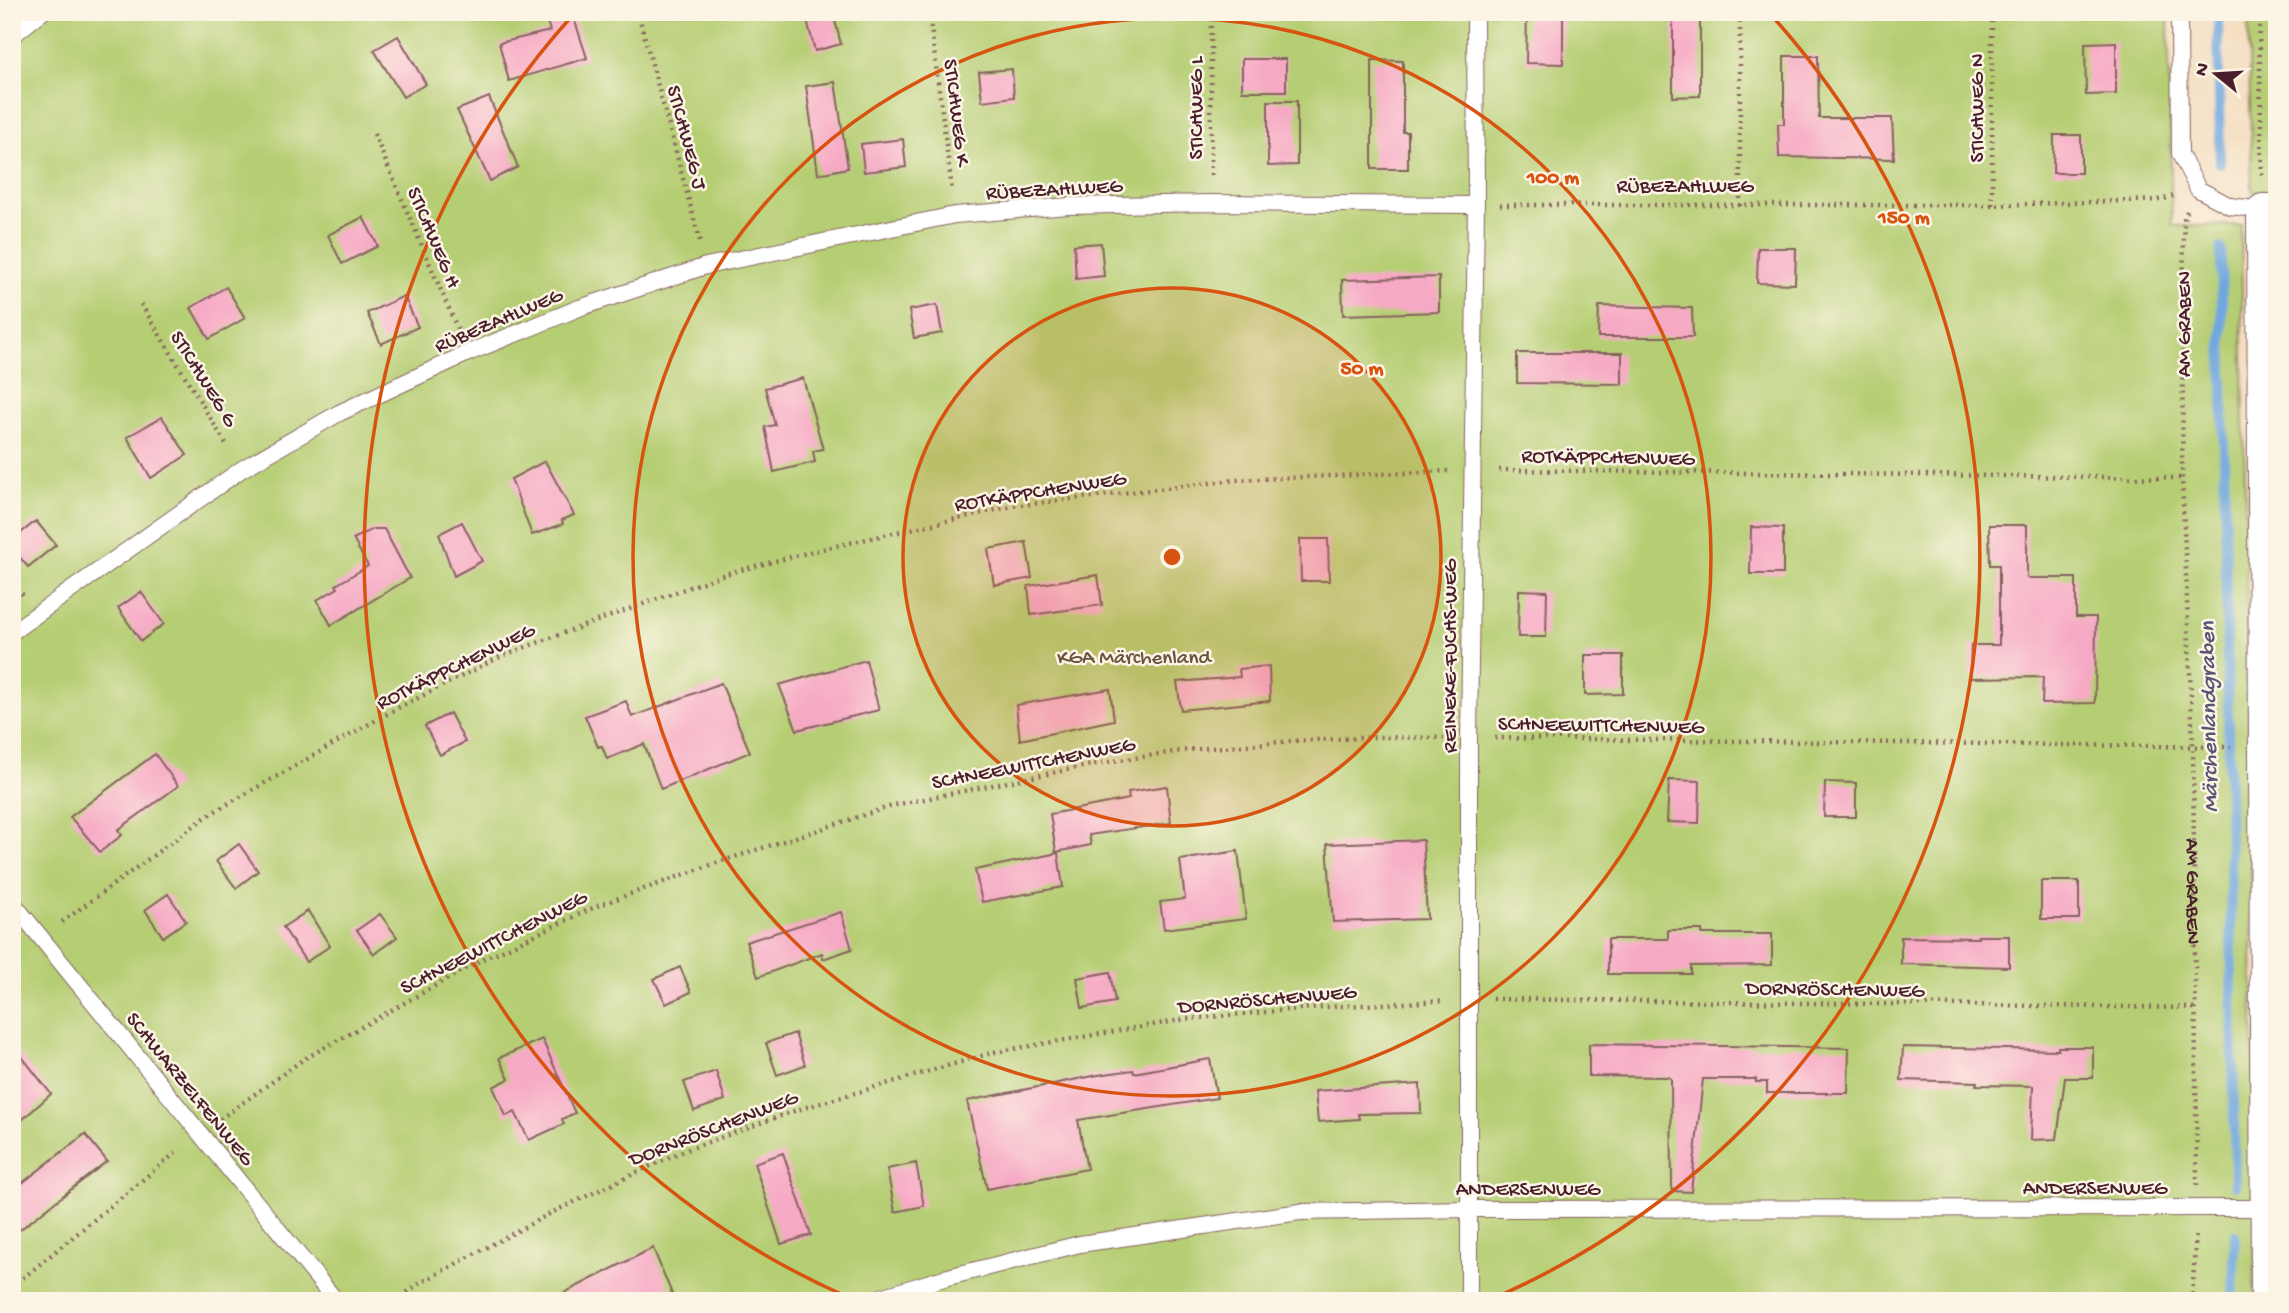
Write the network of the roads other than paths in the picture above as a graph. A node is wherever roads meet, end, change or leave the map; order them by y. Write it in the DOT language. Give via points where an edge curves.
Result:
graph roads {
  1 [pos="42,12"];
  2 [pos="1475,12"];
  3 [pos="2179,12"];
  4 [pos="12,36"];
  5 [pos="1476,205"];
  6 [pos="2270,210"];
  7 [pos="12,632"];
  8 [pos="12,902"];
  9 [pos="2272,1208"];
  10 [pos="1469,1209"];
  11 [pos="336,1301"];
  12 [pos="868,1301"];
  13 [pos="1469,1301"];
  14 [pos="2267,1301"];
  1 -- 4 [label="lane"];
  2 -- 5 [label="lane, REINEKE-FUCHS-WEG"];
  3 -- 6 [label="lane" via="2180,154 2198,189 2230,206"];
  5 -- 7 [label="lane, RÜBEZAHLWEG" via="1211,203 1069,206 955,215 706,266 579,308 338,413 242,469"];
  5 -- 10 [label="lane, REINEKE-FUCHS-WEG"];
  6 -- 9 [label="street"];
  8 -- 11 [label="lane, SCHWARZELFENWEG"];
  9 -- 10 [label="lane, ANDERSENWEG"];
  9 -- 14 [label="street"];
  10 -- 12 [label="lane, ANDERSENWEG" via="1300,1212 1080,1244"];
  10 -- 13 [label="lane, REINEKE-FUCHS-WEG"];
}
